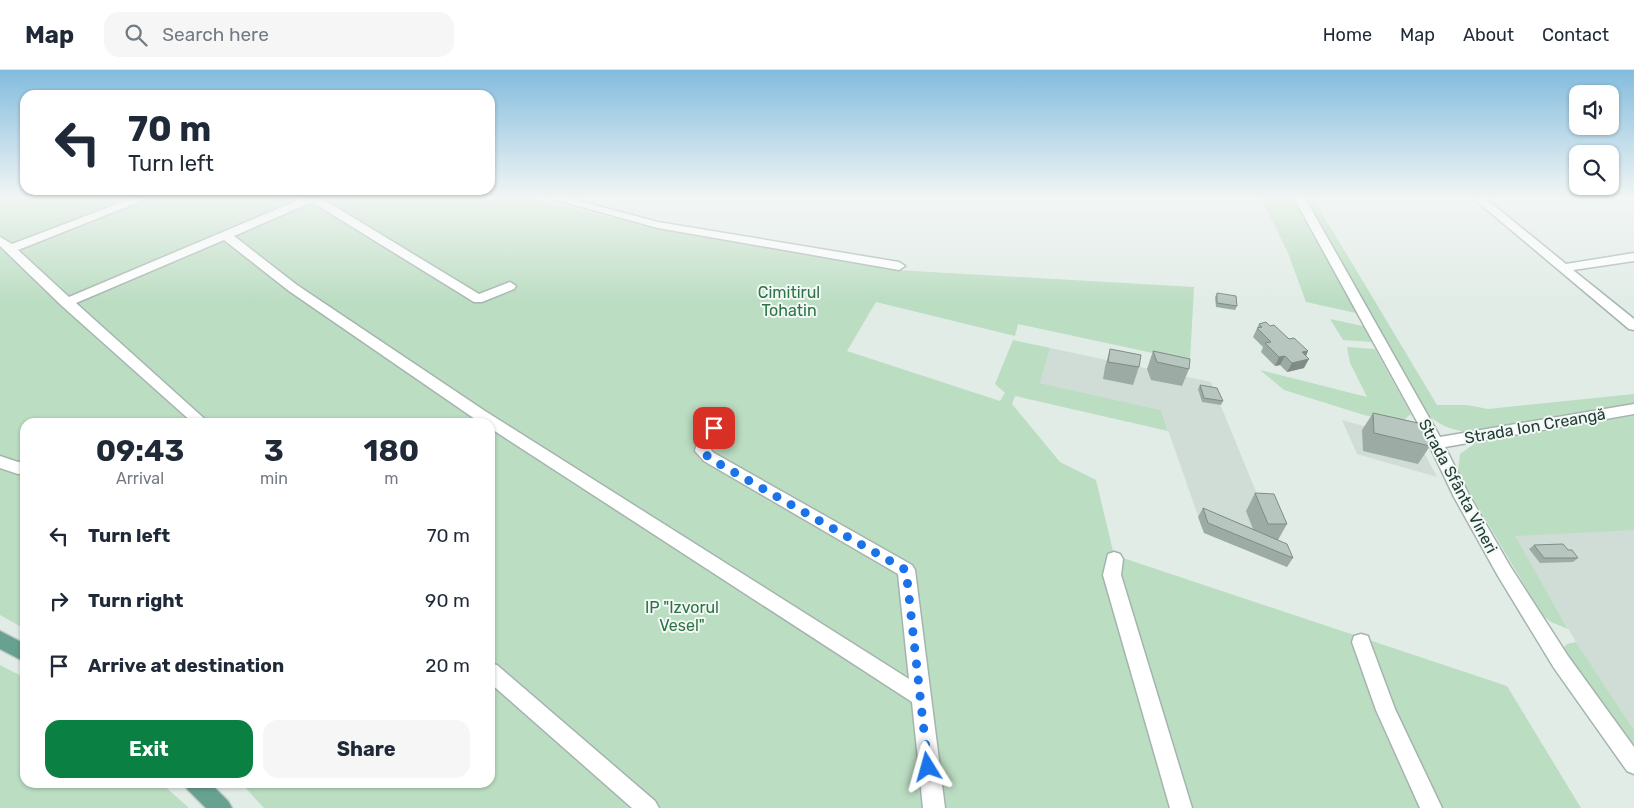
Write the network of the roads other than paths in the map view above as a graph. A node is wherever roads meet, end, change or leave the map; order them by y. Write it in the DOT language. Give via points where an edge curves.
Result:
graph roads {
  1 [pos="40,232"];
  2 [pos="231,232"];
  3 [pos="369,232"];
  4 [pos="702,232"];
  5 [pos="1318,232"];
  6 [pos="1520,232"];
  7 [pos="225,235"];
  8 [pos="5,244"];
  9 [pos="1634,257"];
  10 [pos="899,266"];
  11 [pos="1563,268"];
  12 [pos="510,286"];
  13 [pos="66,302"];
  14 [pos="1634,326"];
  15 [pos="1634,409"];
  16 [pos="196,418"];
  17 [pos="485,418"];
  18 [pos="495,425"];
  19 [pos="714,428"];
  20 [pos="1435,443"];
  21 [pos="0,462"];
  22 [pos="20,468"];
  23 [pos="1114,559"];
  24 [pos="0,639"];
  25 [pos="1361,642"];
  26 [pos="20,651"];
  27 [pos="495,675"];
  28 [pos="919,696"];
  29 [pos="1634,764"];
  30 [pos="200,788"];
  31 [pos="221,808"];
  32 [pos="648,808"];
  33 [pos="934,808"];
  34 [pos="1181,808"];
  35 [pos="1431,808"];
  1 -- 8 [label="street"];
  2 -- 7 [label="street"];
  3 -- 12 [label="street" via="478,299"];
  4 -- 10 [label="street"];
  5 -- 20 [label="street, Strada Sfânta Vineri"];
  6 -- 11 [label="street"];
  7 -- 13 [label="street"];
  7 -- 17 [label="street" via="293,288"];
  8 -- 13 [label="street"];
  9 -- 11 [label="street"];
  11 -- 14 [label="street"];
  13 -- 16 [label="street"];
  15 -- 20 [label="street, Strada Ion Creangă"];
  18 -- 28 [label="street"];
  19 -- 28 [label="street" via="705,441 703,451 709,458 906,570"];
  20 -- 29 [label="street, Strada Sfânta Vineri" via="1462,497 1535,622"];
  21 -- 22 [label="street"];
  23 -- 34 [label="street" via="1112,575"];
  24 -- 26 [label="main road"];
  25 -- 35 [label="street" via="1386,710"];
  27 -- 32 [label="street"];
  28 -- 33 [label="street"];
  30 -- 31 [label="main road"];
}
